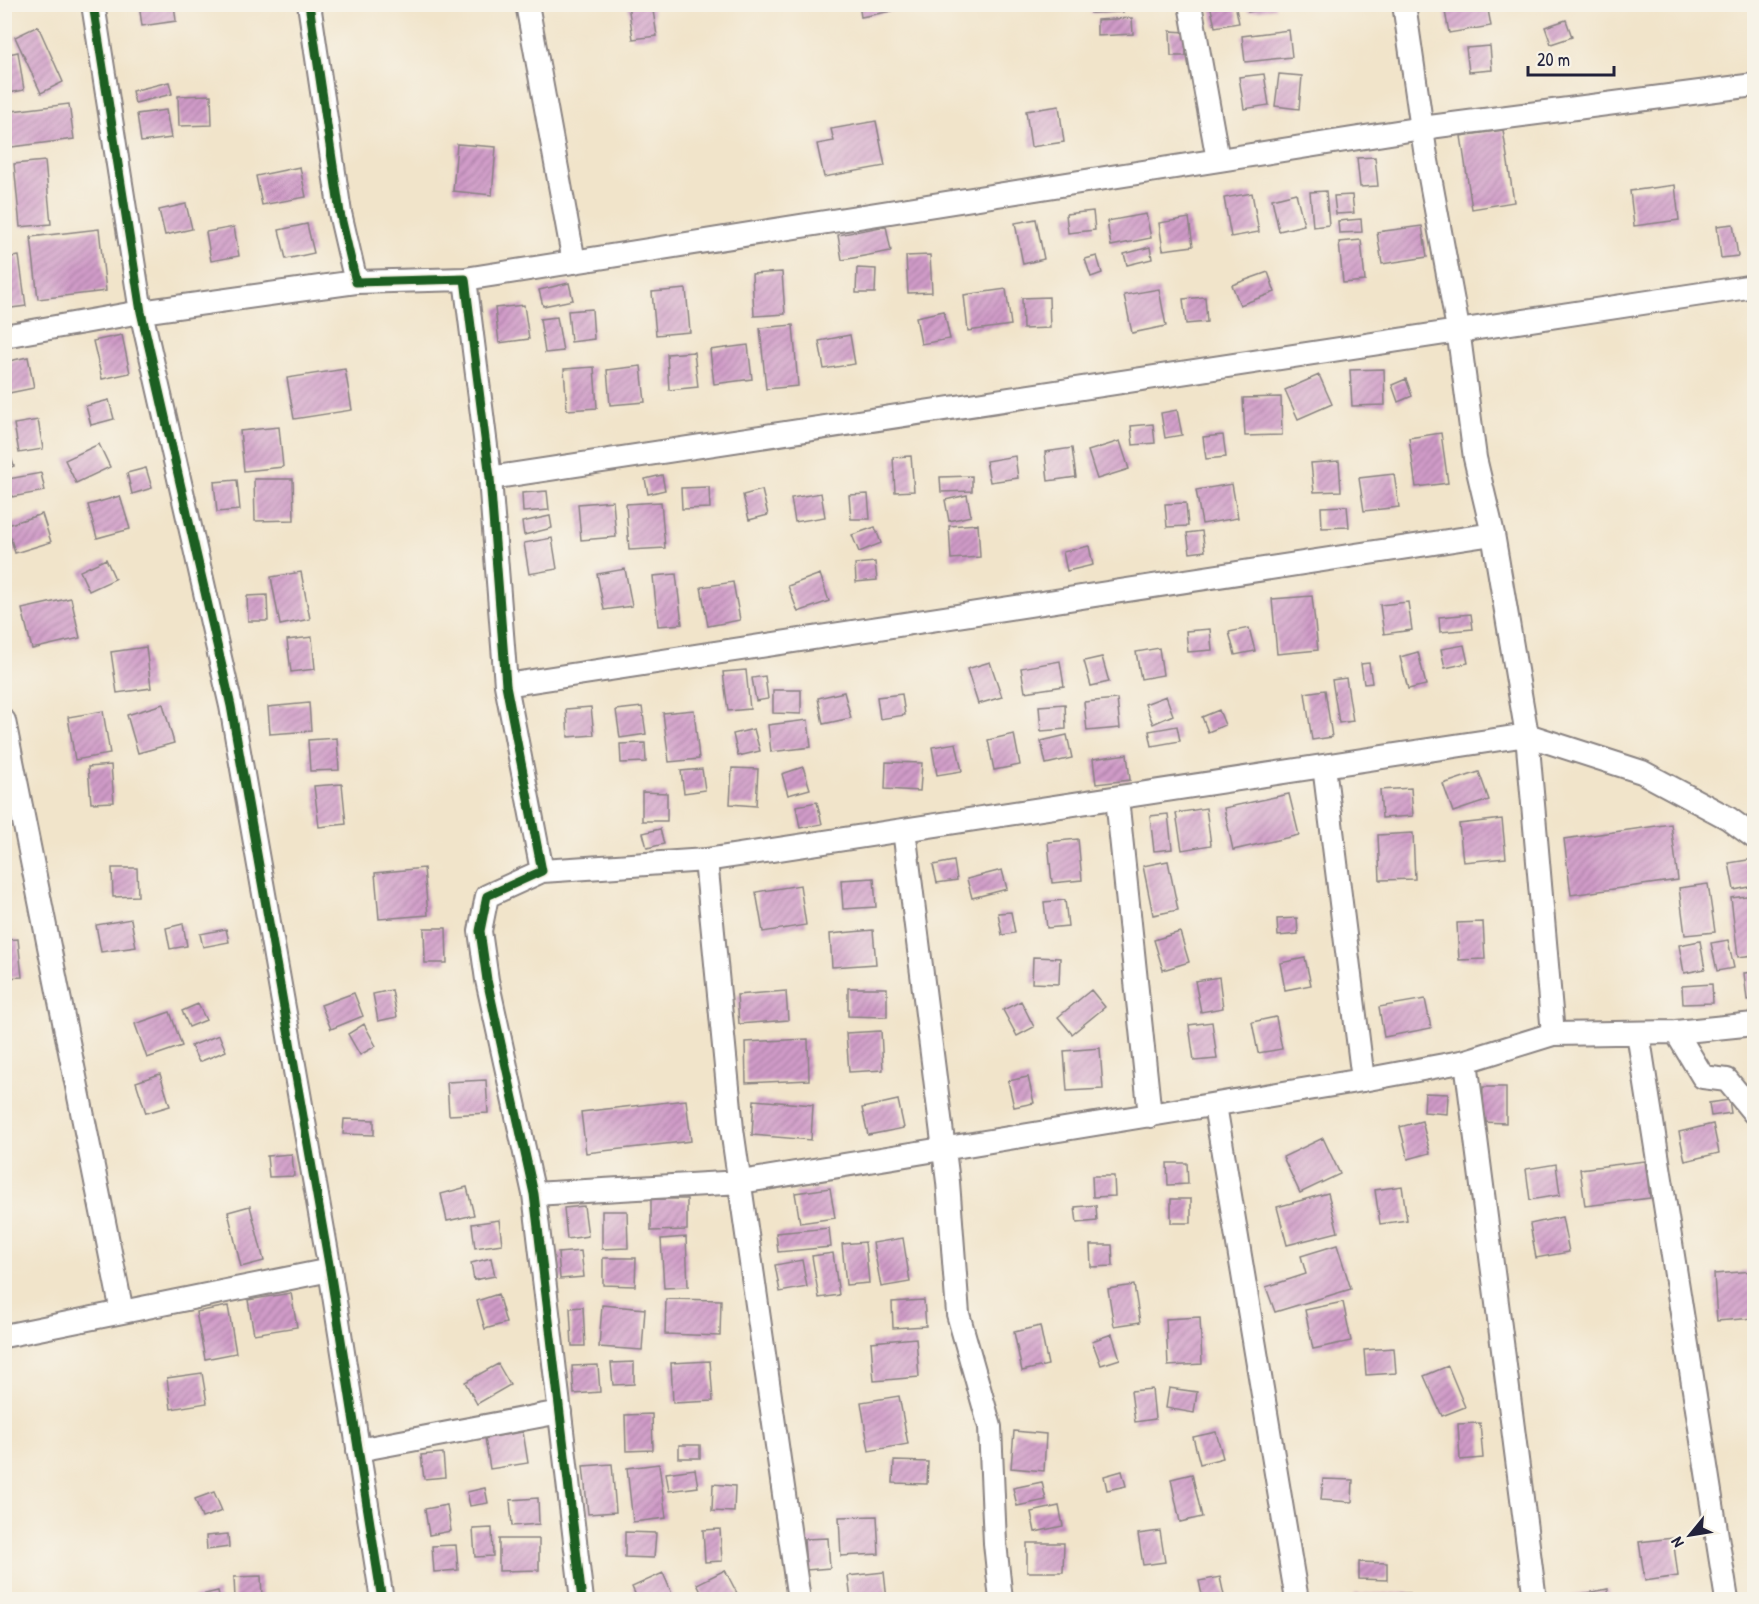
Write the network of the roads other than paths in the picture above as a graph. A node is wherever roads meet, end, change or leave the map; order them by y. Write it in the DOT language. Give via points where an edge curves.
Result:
graph roads {
  1 [pos="93,4"];
  2 [pos="309,4"];
  3 [pos="527,4"];
  4 [pos="1190,4"];
  5 [pos="1404,4"];
  6 [pos="1755,85"];
  7 [pos="1422,128"];
  8 [pos="1218,160"];
  9 [pos="574,261"];
  10 [pos="465,279"];
  11 [pos="356,282"];
  12 [pos="1755,286"];
  13 [pos="141,312"];
  14 [pos="1458,329"];
  15 [pos="4,336"];
  16 [pos="490,478"];
  17 [pos="1493,534"];
  18 [pos="506,685"];
  19 [pos="4,721"];
  20 [pos="1527,735"];
  21 [pos="1324,766"];
  22 [pos="1117,798"];
  23 [pos="904,830"];
  24 [pos="1755,837"];
  25 [pos="706,860"];
  26 [pos="542,871"];
  27 [pos="1755,1024"];
  28 [pos="1676,1032"];
  29 [pos="1638,1033"];
  30 [pos="1553,1034"];
  31 [pos="1466,1061"];
  32 [pos="1363,1080"];
  33 [pos="1215,1105"];
  34 [pos="1755,1113"];
  35 [pos="1150,1116"];
  36 [pos="944,1150"];
  37 [pos="741,1182"];
  38 [pos="534,1194"];
  39 [pos="330,1270"];
  40 [pos="122,1312"];
  41 [pos="4,1336"];
  42 [pos="560,1412"];
  43 [pos="358,1450"];
  44 [pos="382,1599"];
  45 [pos="582,1599"];
  46 [pos="799,1599"];
  47 [pos="1001,1599"];
  48 [pos="1297,1599"];
  49 [pos="1535,1599"];
  50 [pos="1727,1599"];
  1 -- 13 [label="street"];
  2 -- 11 [label="street" via="340,213"];
  3 -- 9 [label="street"];
  4 -- 8 [label="street"];
  5 -- 7 [label="street"];
  6 -- 7 [label="street"];
  7 -- 8 [label="street"];
  7 -- 14 [label="street"];
  8 -- 9 [label="street"];
  9 -- 10 [label="street"];
  10 -- 11 [label="street"];
  10 -- 16 [label="street"];
  11 -- 13 [label="street"];
  12 -- 14 [label="street"];
  13 -- 15 [label="street"];
  13 -- 39 [label="street" via="231,706"];
  14 -- 16 [label="street"];
  14 -- 17 [label="street" via="1475,458"];
  16 -- 18 [label="street"];
  17 -- 18 [label="street"];
  17 -- 20 [label="street"];
  18 -- 26 [label="street"];
  19 -- 40 [label="street"];
  20 -- 21 [label="street"];
  20 -- 24 [label="street" via="1642,772 1728,818"];
  20 -- 30 [label="street"];
  21 -- 22 [label="street"];
  21 -- 32 [label="street"];
  22 -- 23 [label="street"];
  22 -- 35 [label="street"];
  23 -- 25 [label="street"];
  23 -- 36 [label="street"];
  25 -- 26 [label="street"];
  25 -- 37 [label="street" via="724,1069"];
  26 -- 38 [label="street" via="487,896 480,931"];
  27 -- 28 [label="street"];
  28 -- 29 [label="street"];
  28 -- 34 [label="street" via="1703,1077 1727,1080"];
  29 -- 30 [label="street"];
  29 -- 50 [label="street"];
  30 -- 31 [label="street"];
  31 -- 32 [label="street"];
  31 -- 49 [label="street"];
  32 -- 33 [label="street"];
  33 -- 35 [label="street"];
  33 -- 48 [label="street"];
  35 -- 36 [label="street"];
  36 -- 37 [label="street"];
  36 -- 47 [label="street" via="958,1314 990,1427"];
  37 -- 38 [label="street"];
  37 -- 46 [label="street"];
  38 -- 42 [label="street"];
  39 -- 40 [label="street"];
  39 -- 43 [label="street"];
  40 -- 41 [label="street"];
  42 -- 43 [label="street"];
  42 -- 45 [label="street"];
  43 -- 44 [label="street"];
}
